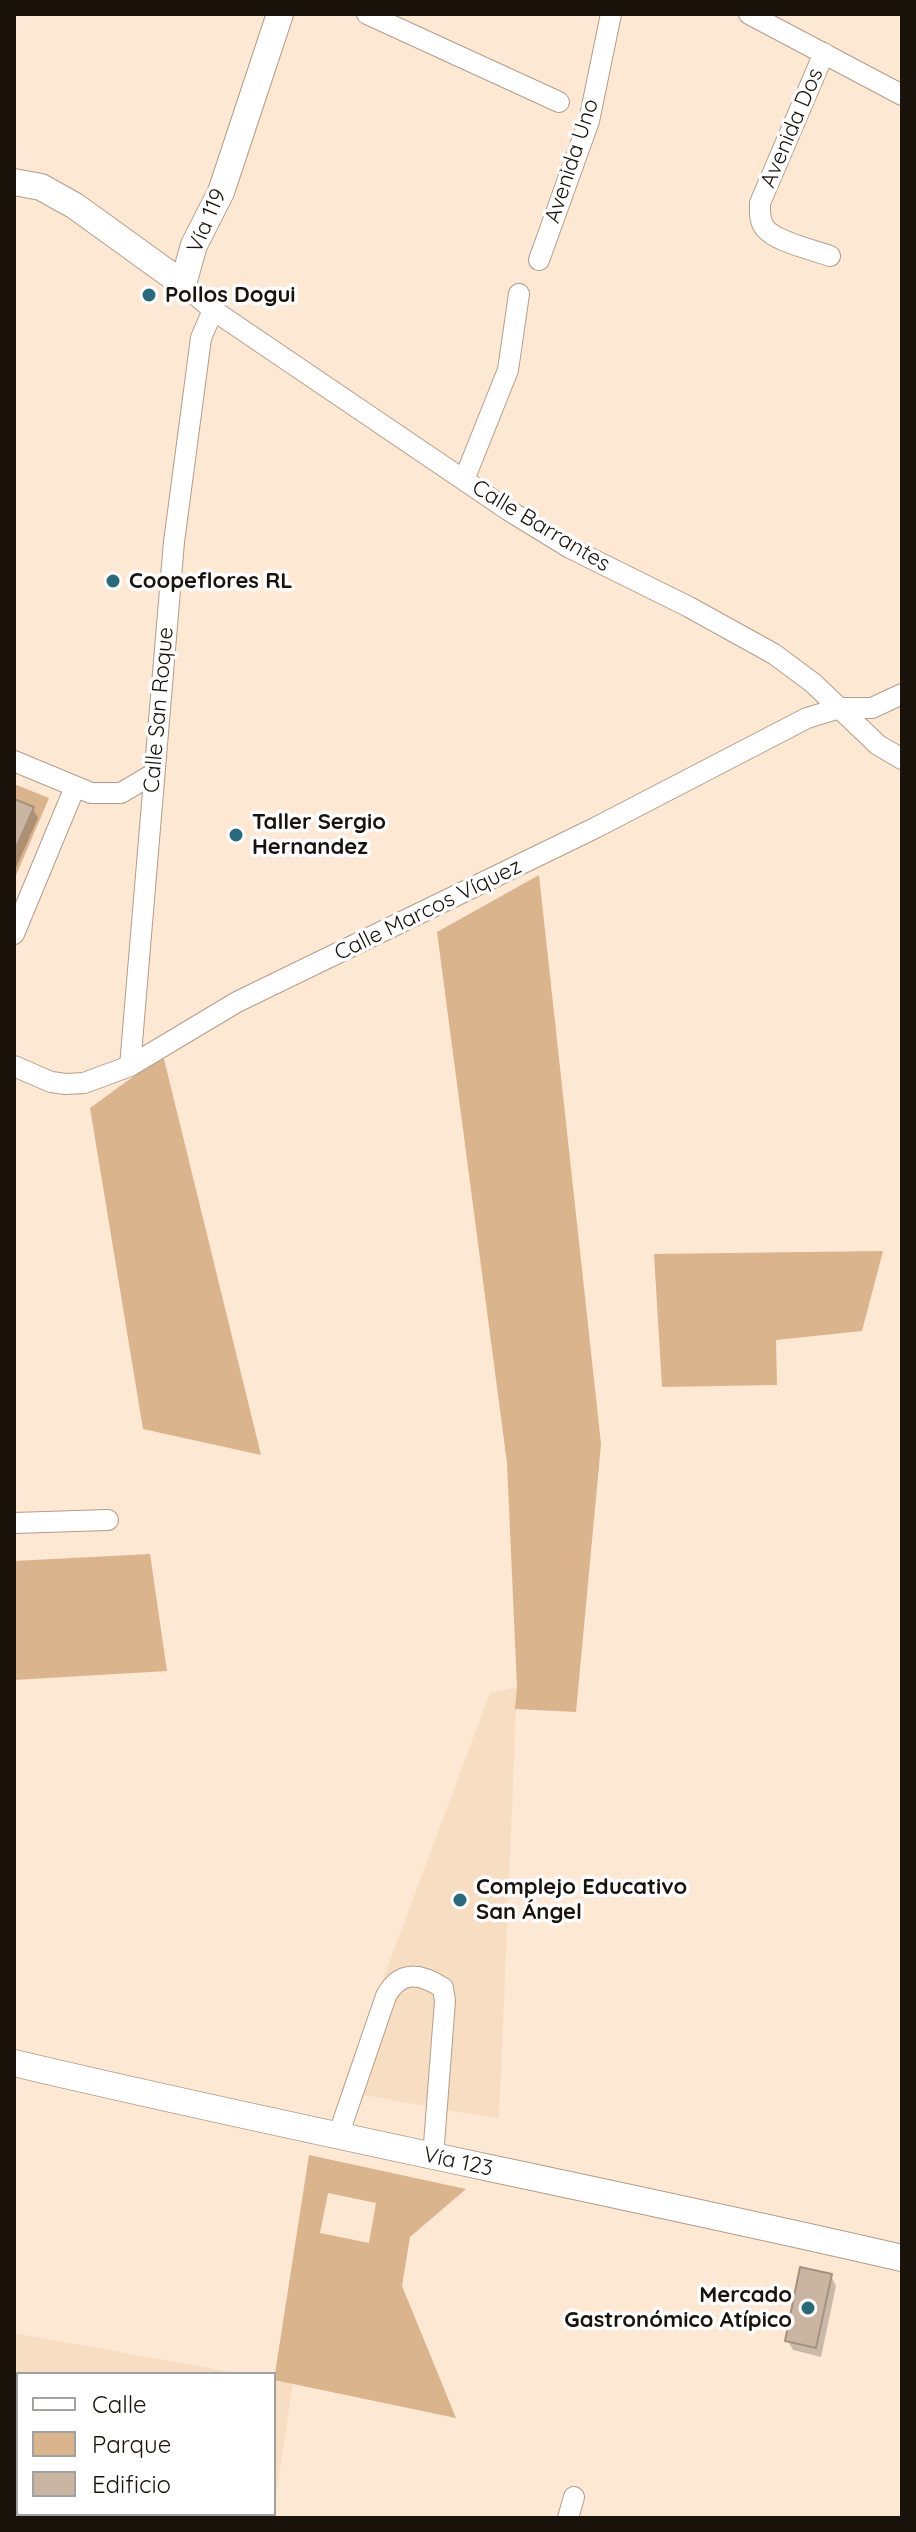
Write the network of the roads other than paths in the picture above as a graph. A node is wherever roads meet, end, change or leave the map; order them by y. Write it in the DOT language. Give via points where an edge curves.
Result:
graph roads {
  1 [pos="280,14"];
  2 [pos="367,14"];
  3 [pos="611,14"];
  4 [pos="749,14"];
  5 [pos="824,53"];
  6 [pos="902,95"];
  7 [pos="559,102"];
  8 [pos="14,165"];
  9 [pos="14,182"];
  10 [pos="41,187"];
  11 [pos="830,256"];
  12 [pos="539,260"];
  13 [pos="183,284"];
  14 [pos="519,294"];
  15 [pos="213,310"];
  16 [pos="464,480"];
  17 [pos="902,694"];
  18 [pos="840,708"];
  19 [pos="902,759"];
  20 [pos="14,761"];
  21 [pos="153,774"];
  22 [pos="75,787"];
  23 [pos="14,934"];
  24 [pos="14,1066"];
  25 [pos="130,1066"];
  26 [pos="108,1520"];
  27 [pos="14,1523"];
  28 [pos="14,2063"];
  29 [pos="338,2136"];
  30 [pos="433,2157"];
  31 [pos="902,2258"];
  32 [pos="574,2497"];
  33 [pos="568,2518"];
  1 -- 13 [label="main road, Vía 119" via="221,192 194,245"];
  2 -- 7 [label="street"];
  3 -- 12 [label="street, Avenida Uno" via="589,121"];
  4 -- 5 [label="street"];
  5 -- 6 [label="street"];
  5 -- 11 [label="street, Avenida Dos" via="760,203 760,218 773,236"];
  8 -- 10 [label="street"];
  9 -- 10 [label="main road, Vía 119"];
  10 -- 13 [label="main road, Vía 119"];
  13 -- 15 [label="street, Calle Barrantes"];
  14 -- 16 [label="street" via="508,370"];
  15 -- 16 [label="street, Calle Barrantes"];
  15 -- 21 [label="street, Calle San Roque" via="201,338 176,526"];
  16 -- 18 [label="street, Calle Barrantes" via="570,548 774,654"];
  17 -- 18 [label="street, Calle Marcos Víquez" via="872,708"];
  18 -- 19 [label="street, Calle Barrantes" via="857,728"];
  18 -- 25 [label="street, Calle Marcos Víquez" via="807,718 237,1002"];
  20 -- 22 [label="street"];
  21 -- 22 [label="street" via="121,793"];
  21 -- 25 [label="street, Calle San Roque"];
  22 -- 23 [label="street"];
  24 -- 25 [label="street, Calle Marcos Víquez" via="66,1084"];
  26 -- 27 [label="street"];
  28 -- 29 [label="main road, Vía 123"];
  29 -- 30 [label="main road, Vía 123"];
  29 -- 30 [label="street" via="386,1996 403,1977 417,1977 443,1988 445,2001"];
  30 -- 31 [label="main road, Vía 123"];
  32 -- 33 [label="street"];
}
